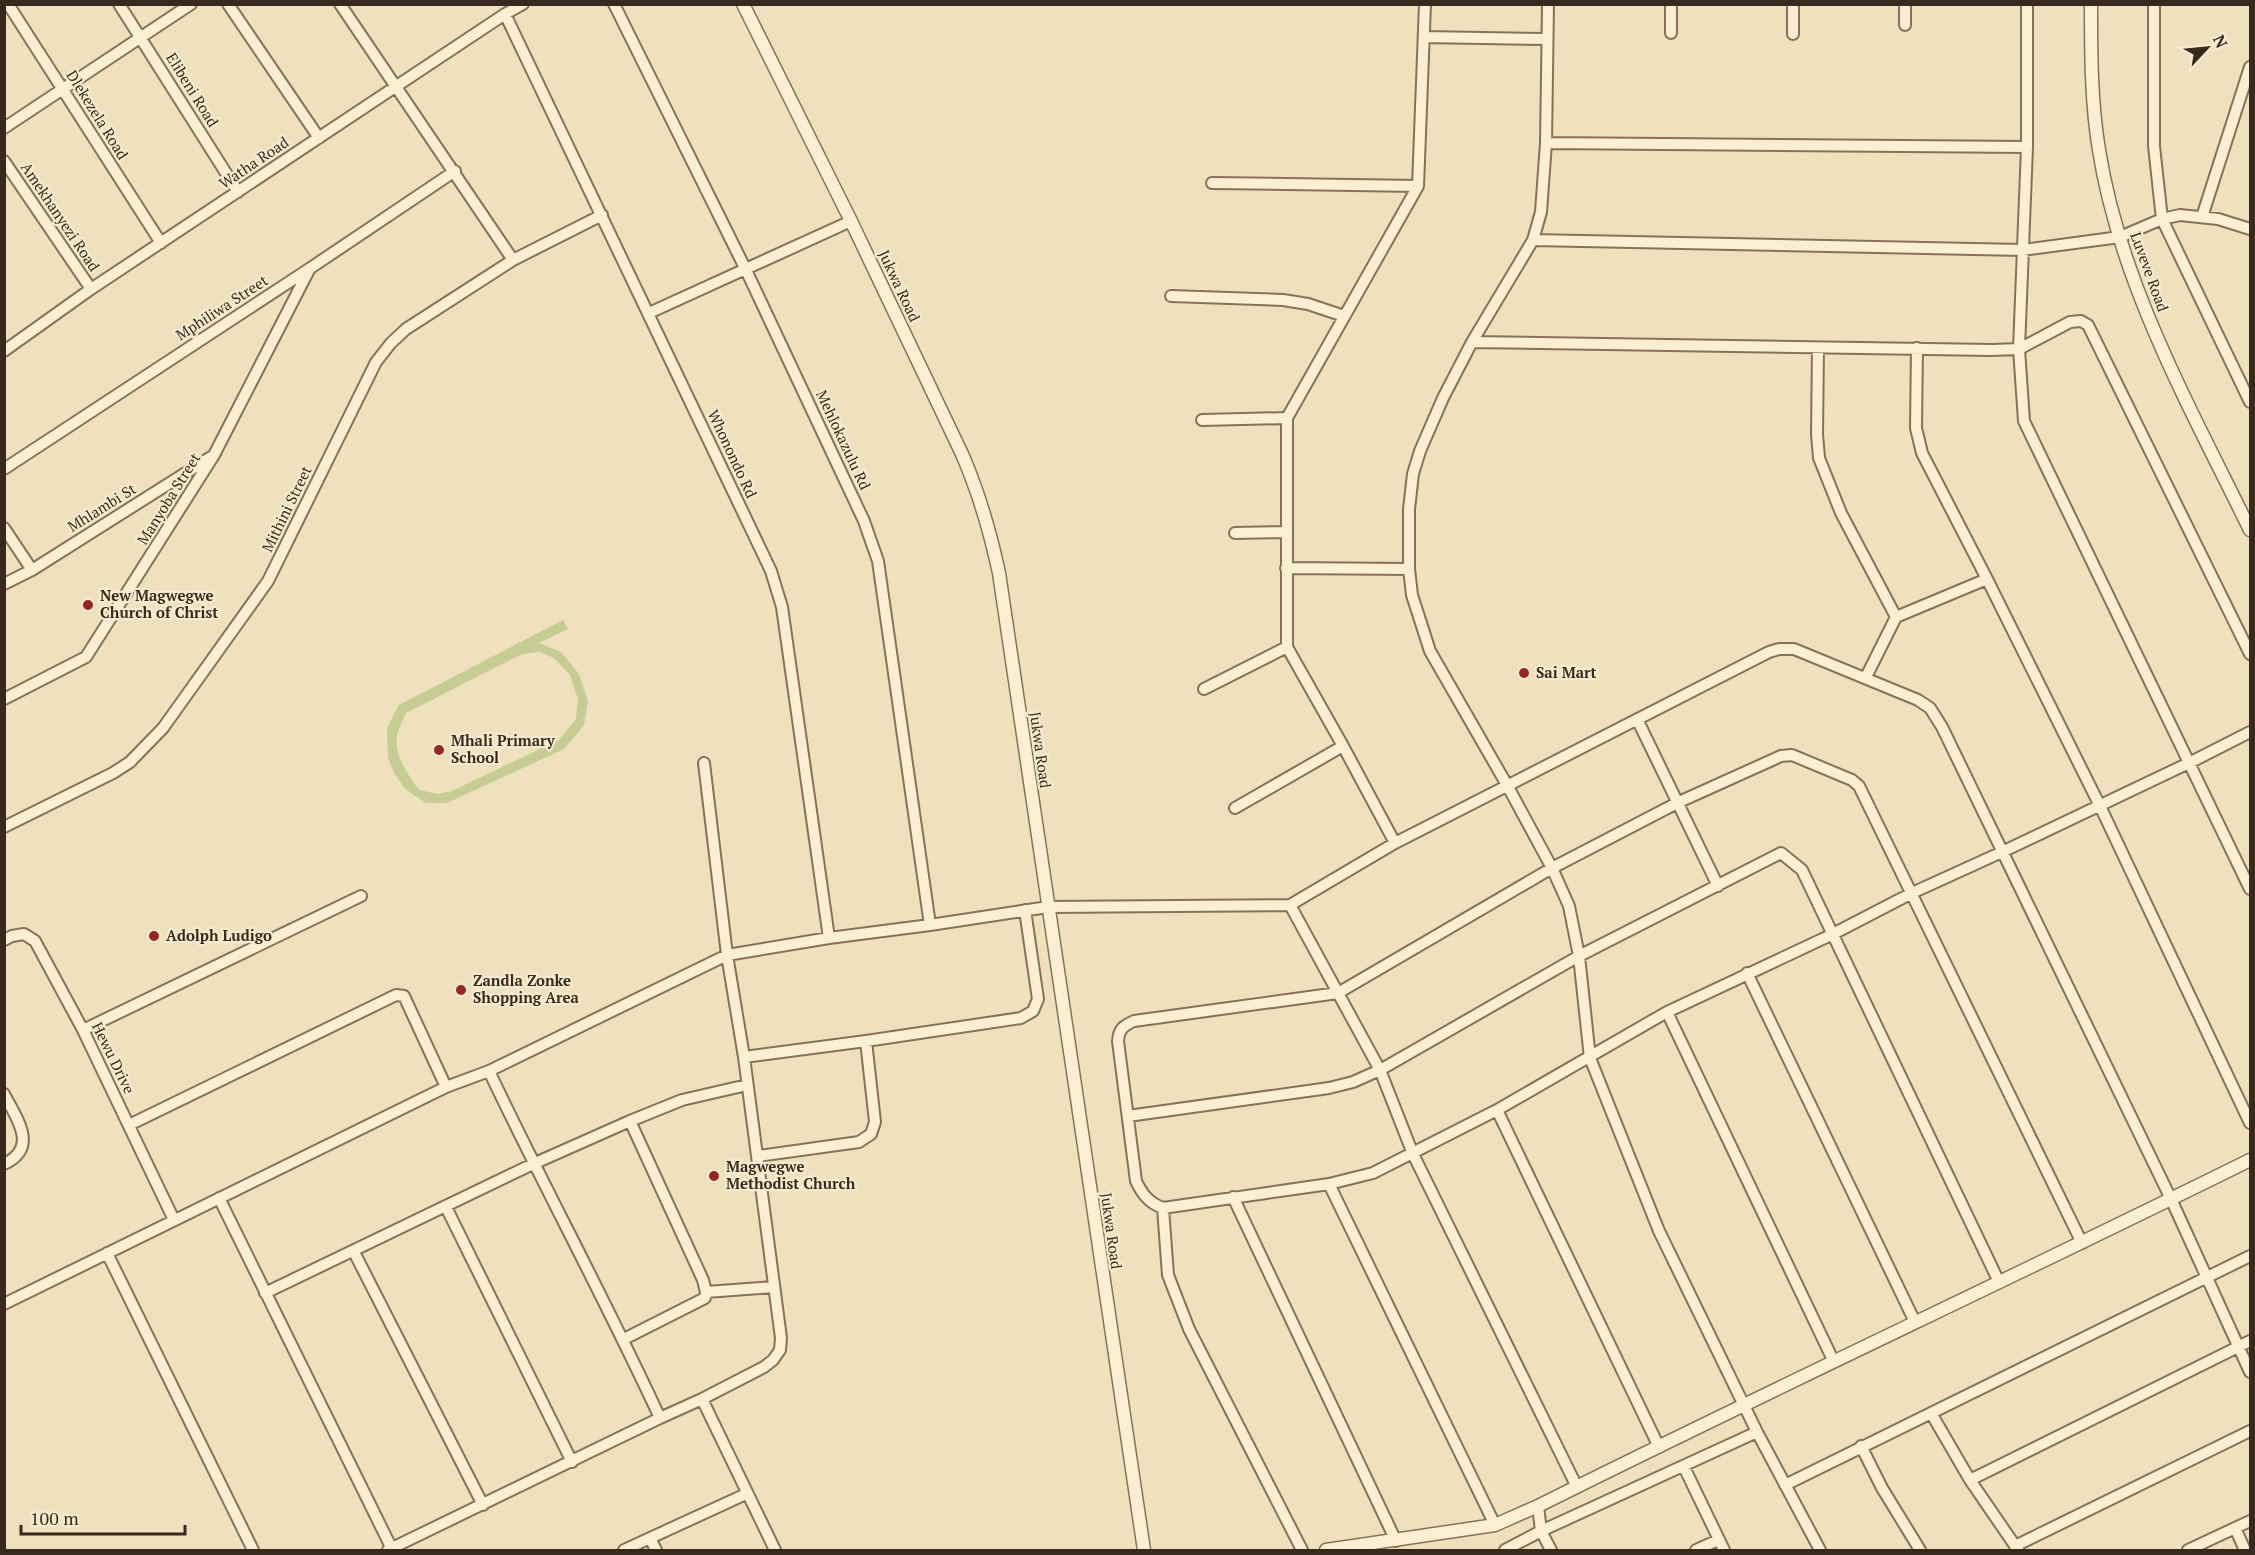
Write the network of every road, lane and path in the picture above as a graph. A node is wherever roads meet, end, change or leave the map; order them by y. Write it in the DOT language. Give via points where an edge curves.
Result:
graph roads {
  1 [pos="8,4"];
  2 [pos="119,4"];
  3 [pos="191,4"];
  4 [pos="228,4"];
  5 [pos="340,4"];
  6 [pos="523,4"];
  7 [pos="614,4"];
  8 [pos="743,4"];
  9 [pos="1425,4"];
  10 [pos="1548,4"];
  11 [pos="1671,4"];
  12 [pos="1793,4"];
  13 [pos="1905,4"];
  14 [pos="2027,4"];
  15 [pos="2091,4"];
  16 [pos="2154,4"];
  17 [pos="505,14"];
  18 [pos="1905,25"];
  19 [pos="1671,33"];
  20 [pos="1793,34"];
  21 [pos="141,37"];
  22 [pos="1424,37"];
  23 [pos="1547,39"];
  24 [pos="2250,67"];
  25 [pos="396,85"];
  26 [pos="63,89"];
  27 [pos="4,128"];
  28 [pos="319,138"];
  29 [pos="1546,142"];
  30 [pos="2027,147"];
  31 [pos="4,161"];
  32 [pos="454,171"];
  33 [pos="1212,183"];
  34 [pos="1418,186"];
  35 [pos="238,192"];
  36 [pos="602,215"];
  37 [pos="2202,217"];
  38 [pos="2162,219"];
  39 [pos="851,220"];
  40 [pos="2250,229"];
  41 [pos="2120,237"];
  42 [pos="1533,240"];
  43 [pos="161,243"];
  44 [pos="2023,250"];
  45 [pos="513,260"];
  46 [pos="309,269"];
  47 [pos="746,270"];
  48 [pos="91,289"];
  49 [pos="1171,296"];
  50 [pos="649,313"];
  51 [pos="1344,316"];
  52 [pos="1472,342"];
  53 [pos="1818,348"];
  54 [pos="1917,348"];
  55 [pos="2019,349"];
  56 [pos="4,351"];
  57 [pos="2250,402"];
  58 [pos="1287,418"];
  59 [pos="1202,420"];
  60 [pos="214,455"];
  61 [pos="4,469"];
  62 [pos="4,528"];
  63 [pos="2250,530"];
  64 [pos="1286,531"];
  65 [pos="1235,533"];
  66 [pos="1286,568"];
  67 [pos="1409,569"];
  68 [pos="32,570"];
  69 [pos="1987,579"];
  70 [pos="4,584"];
  71 [pos="1896,617"];
  72 [pos="1287,647"];
  73 [pos="2250,654"];
  74 [pos="1866,677"];
  75 [pos="1204,689"];
  76 [pos="4,699"];
  77 [pos="1637,719"];
  78 [pos="2250,732"];
  79 [pos="1343,746"];
  80 [pos="2191,762"];
  81 [pos="704,764"];
  82 [pos="1507,785"];
  83 [pos="1679,802"];
  84 [pos="2100,806"];
  85 [pos="1235,808"];
  86 [pos="4,827"];
  87 [pos="1395,843"];
  88 [pos="2002,852"];
  89 [pos="1552,868"];
  90 [pos="1718,886"];
  91 [pos="2250,889"];
  92 [pos="1912,893"];
  93 [pos="361,896"];
  94 [pos="1290,905"];
  95 [pos="1048,906"];
  96 [pos="1025,910"];
  97 [pos="930,925"];
  98 [pos="1831,935"];
  99 [pos="829,938"];
  100 [pos="4,940"];
  101 [pos="726,955"];
  102 [pos="1579,956"];
  103 [pos="1747,973"];
  104 [pos="1338,993"];
  105 [pos="1667,1012"];
  106 [pos="83,1030"];
  107 [pos="866,1041"];
  108 [pos="744,1057"];
  109 [pos="1590,1058"];
  110 [pos="1380,1070"];
  111 [pos="489,1071"];
  112 [pos="747,1085"];
  113 [pos="446,1087"];
  114 [pos="4,1094"];
  115 [pos="1497,1110"];
  116 [pos="1128,1116"];
  117 [pos="630,1121"];
  118 [pos="2250,1123"];
  119 [pos="129,1125"];
  120 [pos="1413,1154"];
  121 [pos="758,1156"];
  122 [pos="2250,1160"];
  123 [pos="4,1164"];
  124 [pos="533,1164"];
  125 [pos="1329,1184"];
  126 [pos="1233,1197"];
  127 [pos="219,1198"];
  128 [pos="2171,1199"];
  129 [pos="446,1207"];
  130 [pos="1163,1208"];
  131 [pos="174,1220"];
  132 [pos="2082,1243"];
  133 [pos="354,1251"];
  134 [pos="107,1253"];
  135 [pos="2250,1256"];
  136 [pos="2208,1277"];
  137 [pos="1999,1282"];
  138 [pos="774,1287"];
  139 [pos="706,1292"];
  140 [pos="265,1293"];
  141 [pos="4,1304"];
  142 [pos="1915,1322"];
  143 [pos="624,1340"];
  144 [pos="2250,1341"];
  145 [pos="2238,1346"];
  146 [pos="1833,1360"];
  147 [pos="2250,1372"];
  148 [pos="702,1399"];
  149 [pos="1744,1404"];
  150 [pos="1930,1413"];
  151 [pos="660,1418"];
  152 [pos="2250,1431"];
  153 [pos="1757,1432"];
  154 [pos="1861,1446"];
  155 [pos="1659,1447"];
  156 [pos="572,1462"];
  157 [pos="1684,1467"];
  158 [pos="1970,1480"];
  159 [pos="1785,1485"];
  160 [pos="1577,1487"];
  161 [pos="746,1494"];
  162 [pos="483,1504"];
  163 [pos="1538,1506"];
  164 [pos="2250,1521"];
  165 [pos="1495,1525"];
  166 [pos="2235,1528"];
  167 [pos="1541,1531"];
  168 [pos="650,1538"];
  169 [pos="1718,1540"];
  170 [pos="1396,1541"];
  171 [pos="2016,1549"];
  172 [pos="390,1550"];
  173 [pos="253,1551"];
  174 [pos="624,1551"];
  175 [pos="656,1551"];
  176 [pos="774,1551"];
  177 [pos="1143,1551"];
  178 [pos="1302,1551"];
  179 [pos="1326,1551"];
  180 [pos="1505,1551"];
  181 [pos="1551,1551"];
  182 [pos="1696,1551"];
  183 [pos="1724,1551"];
  184 [pos="1820,1551"];
  185 [pos="1920,1551"];
  186 [pos="2188,1551"];
  187 [pos="2245,1551"];
  1 -- 26 [label="street, Dlekezela Road"];
  2 -- 21 [label="street, Elibeni Road"];
  3 -- 21 [label="street"];
  4 -- 28 [label="street"];
  5 -- 25 [label="street"];
  6 -- 17 [label="street, Watha Road"];
  7 -- 47 [label="street, Mehlokazulu Rd"];
  8 -- 39 [label="street, Jukwa Road"];
  9 -- 22 [label="street"];
  10 -- 23 [label="street"];
  11 -- 19 [label="street"];
  12 -- 20 [label="street"];
  13 -- 18 [label="street"];
  14 -- 30 [label="street"];
  15 -- 41 [label="street, Luveve Road" via="2091,67 2099,150"];
  16 -- 38 [label="street" via="2154,146"];
  17 -- 25 [label="street, Watha Road"];
  17 -- 36 [label="street, Whonondo Rd"];
  21 -- 26 [label="street"];
  21 -- 35 [label="street, Elibeni Road"];
  22 -- 23 [label="street"];
  22 -- 34 [label="street"];
  23 -- 29 [label="street"];
  24 -- 37 [label="street"];
  25 -- 28 [label="street, Watha Road"];
  25 -- 32 [label="street"];
  26 -- 27 [label="street"];
  26 -- 43 [label="street, Dlekezela Road"];
  28 -- 35 [label="street, Watha Road"];
  29 -- 30 [label="street"];
  29 -- 42 [label="street" via="1541,212"];
  30 -- 44 [label="street"];
  31 -- 48 [label="street, Amekhanyezi Road"];
  32 -- 45 [label="street"];
  32 -- 46 [label="street, Mphiliwa Street"];
  33 -- 34 [label="street"];
  34 -- 51 [label="street"];
  35 -- 43 [label="street, Watha Road"];
  36 -- 45 [label="street, Mithini Street"];
  36 -- 50 [label="street, Whonondo Rd"];
  37 -- 38 [label="street" via="2180,215"];
  37 -- 40 [label="street"];
  38 -- 41 [label="street"];
  38 -- 57 [label="street"];
  39 -- 47 [label="street"];
  39 -- 95 [label="street, Jukwa Road" via="962,454 988,523 1001,585"];
  41 -- 44 [label="street"];
  41 -- 63 [label="street, Luveve Road" via="2138,293"];
  42 -- 44 [label="street"];
  42 -- 52 [label="street"];
  43 -- 48 [label="street, Watha Road"];
  44 -- 55 [label="street"];
  45 -- 86 [label="street, Mithini Street" via="406,329 376,362 268,581 163,728 130,762 113,773"];
  46 -- 60 [label="street, Manyoba Street"];
  46 -- 61 [label="street, Mphiliwa Street"];
  47 -- 50 [label="street"];
  47 -- 97 [label="street, Mehlokazulu Rd" via="864,521 878,561"];
  48 -- 56 [label="street, Watha Road"];
  49 -- 51 [label="street" via="1283,300"];
  50 -- 99 [label="street, Whonondo Rd" via="771,571 782,607"];
  51 -- 58 [label="street"];
  52 -- 53 [label="street"];
  52 -- 67 [label="street" via="1443,398 1413,474"];
  53 -- 54 [label="street"];
  53 -- 71 [label="street" via="1819,458 1841,513"];
  54 -- 55 [label="street"];
  54 -- 69 [label="street" via="1917,442"];
  55 -- 73 [label="street" via="2070,322 2088,325"];
  55 -- 80 [label="street" via="2022,405 2028,432"];
  58 -- 59 [label="street"];
  58 -- 64 [label="street"];
  60 -- 68 [label="street, Mhlambi St"];
  60 -- 76 [label="street, Manyoba Street" via="86,657"];
  62 -- 68 [label="street"];
  64 -- 65 [label="street"];
  64 -- 66 [label="street"];
  66 -- 67 [label="street"];
  66 -- 72 [label="street"];
  67 -- 82 [label="street" via="1412,595 1430,651"];
  68 -- 70 [label="street, Mhlambi St"];
  69 -- 71 [label="street"];
  69 -- 84 [label="street"];
  71 -- 74 [label="street"];
  72 -- 75 [label="street"];
  72 -- 79 [label="street"];
  74 -- 77 [label="street" via="1794,649 1779,649"];
  74 -- 88 [label="street" via="1930,708"];
  77 -- 82 [label="street"];
  77 -- 83 [label="street"];
  78 -- 80 [label="street"];
  79 -- 85 [label="street"];
  79 -- 87 [label="street"];
  80 -- 84 [label="street"];
  80 -- 91 [label="street"];
  81 -- 101 [label="street"];
  82 -- 87 [label="street"];
  82 -- 89 [label="street"];
  83 -- 89 [label="street"];
  83 -- 90 [label="street"];
  83 -- 92 [label="street" via="1781,756 1804,759 1859,786"];
  84 -- 88 [label="street"];
  84 -- 118 [label="street"];
  87 -- 94 [label="street"];
  88 -- 92 [label="street"];
  88 -- 128 [label="street"];
  89 -- 102 [label="street" via="1569,906"];
  89 -- 104 [label="street"];
  90 -- 98 [label="street" via="1781,853 1802,870"];
  90 -- 102 [label="street"];
  92 -- 98 [label="street"];
  92 -- 132 [label="street"];
  93 -- 106 [label="street"];
  94 -- 95 [label="street"];
  94 -- 104 [label="street"];
  95 -- 96 [label="street"];
  95 -- 177 [label="street, Jukwa Road"];
  96 -- 97 [label="street"];
  96 -- 107 [label="street" via="1038,999 1033,1011 1021,1018"];
  97 -- 99 [label="street"];
  98 -- 103 [label="street"];
  98 -- 137 [label="street"];
  99 -- 101 [label="street"];
  100 -- 106 [label="street, Hewu Drive" via="24,934 36,941"];
  101 -- 108 [label="street"];
  101 -- 111 [label="street"];
  102 -- 109 [label="street"];
  102 -- 110 [label="street"];
  103 -- 105 [label="street"];
  103 -- 142 [label="street"];
  104 -- 110 [label="street"];
  104 -- 116 [label="street" via="1134,1021 1122,1026 1118,1041"];
  105 -- 109 [label="street"];
  105 -- 146 [label="street"];
  106 -- 119 [label="street, Hewu Drive"];
  107 -- 108 [label="street"];
  107 -- 121 [label="street" via="875,1122 871,1134 859,1142"];
  108 -- 112 [label="street"];
  109 -- 115 [label="street"];
  109 -- 149 [label="street" via="1659,1231"];
  110 -- 116 [label="street" via="1329,1088"];
  110 -- 120 [label="street"];
  111 -- 113 [label="street"];
  111 -- 124 [label="street"];
  112 -- 117 [label="street" via="682,1100"];
  112 -- 121 [label="street"];
  113 -- 119 [label="street" via="404,996 396,995"];
  113 -- 127 [label="street"];
  114 -- 123 [label="street" via="24,1139 20,1153"];
  115 -- 120 [label="street"];
  115 -- 155 [label="street"];
  116 -- 130 [label="street" via="1136,1181 1147,1198"];
  117 -- 124 [label="street"];
  117 -- 139 [label="street"];
  119 -- 131 [label="street, Hewu Drive"];
  120 -- 125 [label="street" via="1373,1173"];
  120 -- 160 [label="street"];
  121 -- 138 [label="street"];
  122 -- 128 [label="street"];
  124 -- 129 [label="street"];
  124 -- 143 [label="street"];
  125 -- 126 [label="street"];
  125 -- 165 [label="street"];
  126 -- 130 [label="street"];
  126 -- 170 [label="street"];
  127 -- 131 [label="street"];
  127 -- 140 [label="street"];
  128 -- 132 [label="street"];
  128 -- 136 [label="street"];
  129 -- 133 [label="street"];
  129 -- 156 [label="street"];
  130 -- 178 [label="street" via="1168,1275 1190,1329"];
  131 -- 134 [label="street"];
  132 -- 137 [label="street"];
  133 -- 140 [label="street"];
  133 -- 162 [label="street"];
  134 -- 141 [label="street"];
  134 -- 173 [label="street"];
  135 -- 136 [label="street"];
  136 -- 145 [label="street"];
  136 -- 150 [label="street"];
  137 -- 142 [label="street"];
  138 -- 139 [label="street"];
  138 -- 148 [label="street" via="780,1350 764,1367"];
  139 -- 143 [label="street" via="705,1298"];
  140 -- 172 [label="street"];
  142 -- 146 [label="street"];
  143 -- 151 [label="street"];
  144 -- 145 [label="street"];
  145 -- 147 [label="street"];
  145 -- 158 [label="street"];
  146 -- 149 [label="street"];
  148 -- 151 [label="street"];
  148 -- 161 [label="street"];
  149 -- 153 [label="street"];
  149 -- 155 [label="street"];
  150 -- 154 [label="street"];
  150 -- 158 [label="street"];
  151 -- 156 [label="street"];
  152 -- 171 [label="street"];
  153 -- 157 [label="street"];
  153 -- 159 [label="street"];
  154 -- 159 [label="street"];
  154 -- 185 [label="street"];
  155 -- 160 [label="street"];
  156 -- 162 [label="street"];
  157 -- 167 [label="street"];
  157 -- 169 [label="street"];
  158 -- 171 [label="street"];
  159 -- 184 [label="street"];
  160 -- 163 [label="street"];
  161 -- 168 [label="street"];
  161 -- 176 [label="street"];
  162 -- 172 [label="street"];
  163 -- 165 [label="street"];
  163 -- 167 [label="street"];
  164 -- 166 [label="street"];
  165 -- 170 [label="street"];
  166 -- 186 [label="street"];
  166 -- 187 [label="street"];
  167 -- 180 [label="street"];
  167 -- 181 [label="street"];
  168 -- 174 [label="street"];
  168 -- 175 [label="street"];
  169 -- 182 [label="street"];
  169 -- 183 [label="street"];
  170 -- 179 [label="street"];
}
